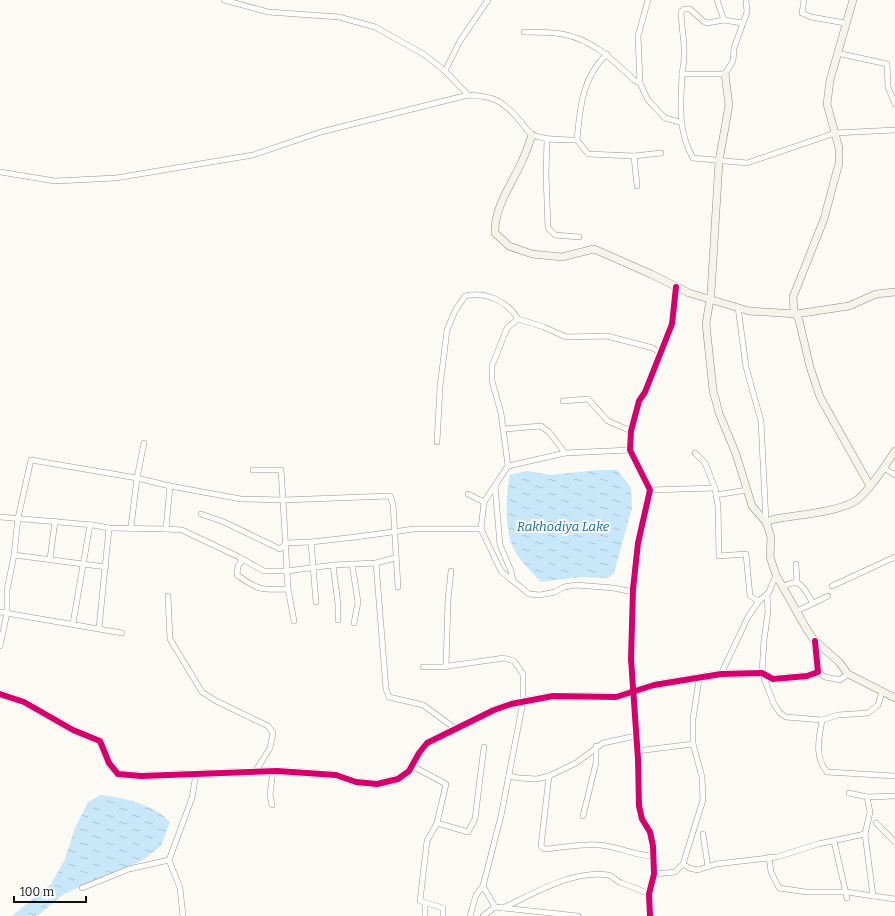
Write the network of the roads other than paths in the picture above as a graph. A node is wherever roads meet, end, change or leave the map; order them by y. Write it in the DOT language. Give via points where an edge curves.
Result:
graph roads {
  1 [pos="224,0"];
  2 [pos="488,0"];
  3 [pos="648,0"];
  4 [pos="717,0"];
  5 [pos="746,0"];
  6 [pos="804,0"];
  7 [pos="853,0"];
  8 [pos="724,20"];
  9 [pos="742,23"];
  10 [pos="846,23"];
  11 [pos="524,32"];
  12 [pos="837,53"];
  13 [pos="607,54"];
  14 [pos="445,71"];
  15 [pos="682,74"];
  16 [pos="725,74"];
  17 [pos="640,82"];
  18 [pos="468,95"];
  19 [pos="895,104"];
  20 [pos="680,122"];
  21 [pos="895,130"];
  22 [pos="835,132"];
  23 [pos="532,135"];
  24 [pos="547,139"];
  25 [pos="577,140"];
  26 [pos="661,153"];
  27 [pos="634,156"];
  28 [pos="719,161"];
  29 [pos="0,172"];
  30 [pos="637,186"];
  31 [pos="579,237"];
  32 [pos="676,287"];
  33 [pos="895,292"];
  34 [pos="710,299"];
  35 [pos="738,307"];
  36 [pos="796,314"];
  37 [pos="518,319"];
  38 [pos="660,352"];
  39 [pos="563,401"];
  40 [pos="504,430"];
  41 [pos="631,431"];
  42 [pos="437,442"];
  43 [pos="144,443"];
  44 [pos="630,450"];
  45 [pos="895,451"];
  46 [pos="565,453"];
  47 [pos="694,453"];
  48 [pos="508,466"];
  49 [pos="884,468"];
  50 [pos="253,470"];
  51 [pos="895,475"];
  52 [pos="137,478"];
  53 [pos="170,486"];
  54 [pos="494,486"];
  55 [pos="870,486"];
  56 [pos="715,488"];
  57 [pos="650,490"];
  58 [pos="747,490"];
  59 [pos="468,494"];
  60 [pos="716,495"];
  61 [pos="283,500"];
  62 [pos="484,502"];
  63 [pos="201,514"];
  64 [pos="0,517"];
  65 [pos="18,518"];
  66 [pos="55,521"];
  67 [pos="766,522"];
  68 [pos="90,525"];
  69 [pos="131,527"];
  70 [pos="109,528"];
  71 [pos="166,528"];
  72 [pos="481,529"];
  73 [pos="394,530"];
  74 [pos="311,542"];
  75 [pos="286,543"];
  76 [pos="14,555"];
  77 [pos="895,556"];
  78 [pos="395,558"];
  79 [pos="50,559"];
  80 [pos="242,560"];
  81 [pos="83,563"];
  82 [pos="376,563"];
  83 [pos="352,564"];
  84 [pos="796,564"];
  85 [pos="334,565"];
  86 [pos="106,566"];
  87 [pos="314,568"];
  88 [pos="287,571"];
  89 [pos="451,571"];
  90 [pos="776,575"];
  91 [pos="513,581"];
  92 [pos="797,582"];
  93 [pos="832,586"];
  94 [pos="398,587"];
  95 [pos="783,587"];
  96 [pos="0,589"];
  97 [pos="7,590"];
  98 [pos="288,590"];
  99 [pos="633,592"];
  100 [pos="767,595"];
  101 [pos="168,596"];
  102 [pos="828,596"];
  103 [pos="812,600"];
  104 [pos="759,601"];
  105 [pos="316,602"];
  106 [pos="797,611"];
  107 [pos="0,612"];
  108 [pos="7,613"];
  109 [pos="338,620"];
  110 [pos="294,621"];
  111 [pos="73,623"];
  112 [pos="354,623"];
  113 [pos="99,628"];
  114 [pos="122,633"];
  115 [pos="815,641"];
  116 [pos="0,646"];
  117 [pos="446,666"];
  118 [pos="423,667"];
  119 [pos="818,672"];
  120 [pos="762,673"];
  121 [pos="721,674"];
  122 [pos="848,674"];
  123 [pos="699,679"];
  124 [pos="634,690"];
  125 [pos="882,692"];
  126 [pos="0,694"];
  127 [pos="895,698"];
  128 [pos="523,702"];
  129 [pos="822,720"];
  130 [pos="456,729"];
  131 [pos="636,736"];
  132 [pos="693,744"];
  133 [pos="596,746"];
  134 [pos="484,747"];
  135 [pos="637,751"];
  136 [pos="412,766"];
  137 [pos="273,771"];
  138 [pos="255,772"];
  139 [pos="196,774"];
  140 [pos="509,776"];
  141 [pos="549,776"];
  142 [pos="895,776"];
  143 [pos="850,794"];
  144 [pos="895,796"];
  145 [pos="867,797"];
  146 [pos="272,805"];
  147 [pos="583,816"];
  148 [pos="437,823"];
  149 [pos="876,823"];
  150 [pos="703,834"];
  151 [pos="865,834"];
  152 [pos="834,841"];
  153 [pos="895,842"];
  154 [pos="653,856"];
  155 [pos="769,857"];
  156 [pos="169,860"];
  157 [pos="684,864"];
  158 [pos="708,867"];
  159 [pos="654,874"];
  160 [pos="483,886"];
  161 [pos="82,888"];
  162 [pos="649,894"];
  163 [pos="846,895"];
  164 [pos="873,896"];
  165 [pos="895,899"];
  166 [pos="425,903"];
  167 [pos="495,907"];
  168 [pos="503,908"];
  169 [pos="557,915"];
  170 [pos="183,916"];
  171 [pos="425,916"];
  172 [pos="443,916"];
  173 [pos="470,916"];
  174 [pos="483,916"];
  175 [pos="578,916"];
  176 [pos="650,916"];
  1 -- 14 [label="street" via="268,12 355,20 425,55"];
  2 -- 14 [label="street" via="460,41"];
  3 -- 17 [label="street" via="638,36"];
  4 -- 8 [label="street"];
  5 -- 9 [label="street" via="747,12"];
  6 -- 10 [label="street" via="802,13"];
  7 -- 10 [label="street"];
  8 -- 9 [label="street"];
  8 -- 15 [label="street" via="708,23 690,9 681,12 685,57"];
  9 -- 16 [label="street" via="734,48 733,61"];
  10 -- 12 [label="street"];
  11 -- 13 [label="street" via="562,34 592,44"];
  12 -- 19 [label="street" via="887,64 888,87"];
  12 -- 22 [label="street" via="827,104"];
  13 -- 17 [label="street" via="634,80"];
  13 -- 25 [label="street" via="598,62 582,95"];
  14 -- 18 [label="street"];
  15 -- 16 [label="street"];
  15 -- 20 [label="street"];
  16 -- 28 [label="street" via="729,105"];
  17 -- 20 [label="street" via="648,100 665,118"];
  18 -- 23 [label="street" via="488,96 498,100"];
  18 -- 29 [label="street" via="321,132 253,155 116,178 55,182"];
  20 -- 28 [label="street" via="686,146 693,158"];
  21 -- 22 [label="street"];
  22 -- 28 [label="street" via="747,163"];
  22 -- 36 [label="street" via="839,163 824,219 793,296"];
  23 -- 24 [label="street"];
  23 -- 32 [label="street" via="523,161 501,203 494,225 495,233 502,241 532,254 562,257 594,249"];
  24 -- 25 [label="street"];
  24 -- 31 [label="street" via="548,228 555,235"];
  25 -- 27 [label="street" via="588,154"];
  26 -- 27 [label="street"];
  27 -- 30 [label="street"];
  28 -- 34 [label="street"];
  32 -- 34 [label="street"];
  32 -- 38 [label="street" via="672,324"];
  33 -- 36 [label="street" via="876,294 849,306"];
  34 -- 35 [label="street"];
  34 -- 58 [label="street" via="706,324 713,390"];
  35 -- 36 [label="street" via="749,311"];
  35 -- 67 [label="street" via="746,367 761,421"];
  36 -- 55 [label="street" via="820,398"];
  37 -- 38 [label="street" via="566,337 607,336"];
  37 -- 40 [label="street" via="507,328 492,366 492,381"];
  37 -- 42 [label="street" via="512,309 486,295 476,293 465,296 458,306 447,330"];
  38 -- 41 [label="street" via="645,392 639,400"];
  39 -- 41 [label="street" via="588,399 608,421"];
  40 -- 46 [label="street" via="541,426"];
  40 -- 48 [label="street"];
  41 -- 44 [label="street"];
  43 -- 52 [label="street"];
  44 -- 46 [label="street"];
  44 -- 57 [label="street"];
  45 -- 49 [label="street"];
  46 -- 48 [label="street"];
  47 -- 56 [label="street" via="705,463"];
  48 -- 54 [label="street"];
  49 -- 51 [label="street"];
  49 -- 55 [label="street"];
  50 -- 61 [label="street" via="281,470"];
  52 -- 53 [label="street"];
  52 -- 65 [label="street" via="31,460"];
  52 -- 69 [label="street"];
  53 -- 61 [label="street" via="241,499"];
  53 -- 71 [label="street"];
  54 -- 62 [label="street"];
  54 -- 91 [label="street" via="500,545"];
  55 -- 67 [label="street" via="857,500 837,508"];
  56 -- 57 [label="street"];
  56 -- 60 [label="street"];
  57 -- 99 [label="street" via="638,543"];
  58 -- 60 [label="street"];
  58 -- 67 [label="street" via="752,506"];
  59 -- 62 [label="street"];
  60 -- 104 [label="street" via="719,556 746,554 750,596"];
  61 -- 73 [label="street" via="390,496 393,504"];
  61 -- 75 [label="street"];
  62 -- 72 [label="street"];
  63 -- 75 [label="street" via="224,522 280,549"];
  64 -- 65 [label="street"];
  65 -- 66 [label="street"];
  65 -- 76 [label="street"];
  66 -- 68 [label="street"];
  66 -- 79 [label="street"];
  67 -- 90 [label="street" via="771,537 770,557"];
  68 -- 70 [label="street"];
  68 -- 81 [label="street"];
  69 -- 70 [label="street"];
  69 -- 71 [label="street"];
  70 -- 86 [label="street"];
  71 -- 80 [label="street" via="182,530"];
  72 -- 73 [label="street"];
  72 -- 91 [label="street" via="498,567"];
  73 -- 74 [label="street"];
  73 -- 78 [label="street"];
  74 -- 75 [label="street"];
  74 -- 87 [label="street"];
  75 -- 88 [label="street"];
  76 -- 79 [label="street"];
  76 -- 97 [label="street"];
  77 -- 93 [label="street"];
  78 -- 82 [label="street"];
  78 -- 94 [label="street"];
  79 -- 81 [label="street"];
  80 -- 88 [label="street" via="264,571"];
  80 -- 98 [label="street" via="237,575 253,586 263,590"];
  81 -- 86 [label="street"];
  81 -- 111 [label="street"];
  82 -- 83 [label="street"];
  82 -- 130 [label="street" via="386,688 389,697 423,705"];
  83 -- 85 [label="street"];
  83 -- 112 [label="street" via="358,602"];
  84 -- 92 [label="street"];
  85 -- 87 [label="street"];
  85 -- 109 [label="street"];
  86 -- 113 [label="street"];
  87 -- 88 [label="street"];
  87 -- 105 [label="street"];
  88 -- 98 [label="street"];
  89 -- 117 [label="street"];
  90 -- 95 [label="street"];
  90 -- 100 [label="street"];
  91 -- 99 [label="street" via="529,594 556,592 564,587 576,585"];
  92 -- 95 [label="street" via="790,582"];
  92 -- 103 [label="street"];
  95 -- 106 [label="street"];
  96 -- 97 [label="street"];
  97 -- 108 [label="street"];
  98 -- 110 [label="street"];
  99 -- 124 [label="street" via="631,659"];
  100 -- 104 [label="street"];
  100 -- 120 [label="street" via="768,612"];
  101 -- 138 [label="street" via="170,639 202,692 268,726 273,733 270,748"];
  102 -- 106 [label="street"];
  104 -- 121 [label="street" via="748,617"];
  106 -- 115 [label="street"];
  107 -- 108 [label="street"];
  108 -- 111 [label="street"];
  108 -- 116 [label="street"];
  111 -- 113 [label="street"];
  113 -- 114 [label="street"];
  115 -- 119 [label="street"];
  115 -- 122 [label="street" via="839,662"];
  117 -- 118 [label="street"];
  117 -- 128 [label="street" via="504,658 514,661 523,674"];
  119 -- 120 [label="street" via="807,676 773,679"];
  119 -- 122 [label="street" via="825,677 840,680"];
  120 -- 121 [label="street"];
  120 -- 129 [label="street" via="780,713 786,717"];
  121 -- 123 [label="street"];
  122 -- 125 [label="street"];
  123 -- 124 [label="street"];
  123 -- 132 [label="street" via="693,719"];
  124 -- 128 [label="street" via="616,697 553,696"];
  124 -- 131 [label="street"];
  125 -- 127 [label="street"];
  125 -- 129 [label="street" via="878,705 868,713 838,715"];
  126 -- 139 [label="street" via="24,702 73,730 100,741 109,763 118,774"];
  128 -- 130 [label="street" via="494,710"];
  128 -- 140 [label="street"];
  129 -- 142 [label="street" via="818,752 823,768 827,772"];
  130 -- 136 [label="street" via="428,743"];
  131 -- 133 [label="street" via="603,742"];
  131 -- 135 [label="street"];
  132 -- 135 [label="street"];
  132 -- 157 [label="street" via="702,777 703,800"];
  133 -- 141 [label="street" via="576,763"];
  133 -- 147 [label="street" via="596,763"];
  134 -- 148 [label="street" via="475,819 468,832"];
  135 -- 154 [label="street" via="639,806 642,819 650,832"];
  136 -- 137 [label="street" via="398,779 377,784 356,782 336,775"];
  136 -- 148 [label="street" via="446,784"];
  137 -- 138 [label="street"];
  137 -- 146 [label="street" via="270,795"];
  138 -- 139 [label="street"];
  139 -- 156 [label="street" via="192,798"];
  140 -- 141 [label="street" via="537,779"];
  140 -- 160 [label="street"];
  141 -- 154 [label="street" via="541,846 544,849 598,844 641,856"];
  143 -- 145 [label="street"];
  144 -- 145 [label="street"];
  145 -- 151 [label="street" via="870,812"];
  148 -- 166 [label="street" via="428,841 420,901"];
  149 -- 153 [label="street"];
  150 -- 158 [label="street"];
  151 -- 152 [label="street"];
  151 -- 164 [label="street"];
  152 -- 155 [label="street"];
  152 -- 163 [label="street"];
  154 -- 159 [label="street"];
  155 -- 158 [label="street"];
  155 -- 163 [label="street" via="771,872 779,888"];
  156 -- 161 [label="street" via="129,869"];
  156 -- 170 [label="street" via="180,888"];
  157 -- 158 [label="street" via="698,870"];
  157 -- 159 [label="street" via="675,872"];
  159 -- 162 [label="street"];
  160 -- 167 [label="street"];
  160 -- 173 [label="street" via="476,894"];
  162 -- 168 [label="street" via="629,884 620,883 610,875 585,874"];
  162 -- 176 [label="street"];
  163 -- 164 [label="street"];
  164 -- 165 [label="street"];
  166 -- 171 [label="street"];
  166 -- 172 [label="street" via="443,908"];
  167 -- 168 [label="street"];
  167 -- 174 [label="street"];
  168 -- 169 [label="street"];
  169 -- 175 [label="street"];
}
